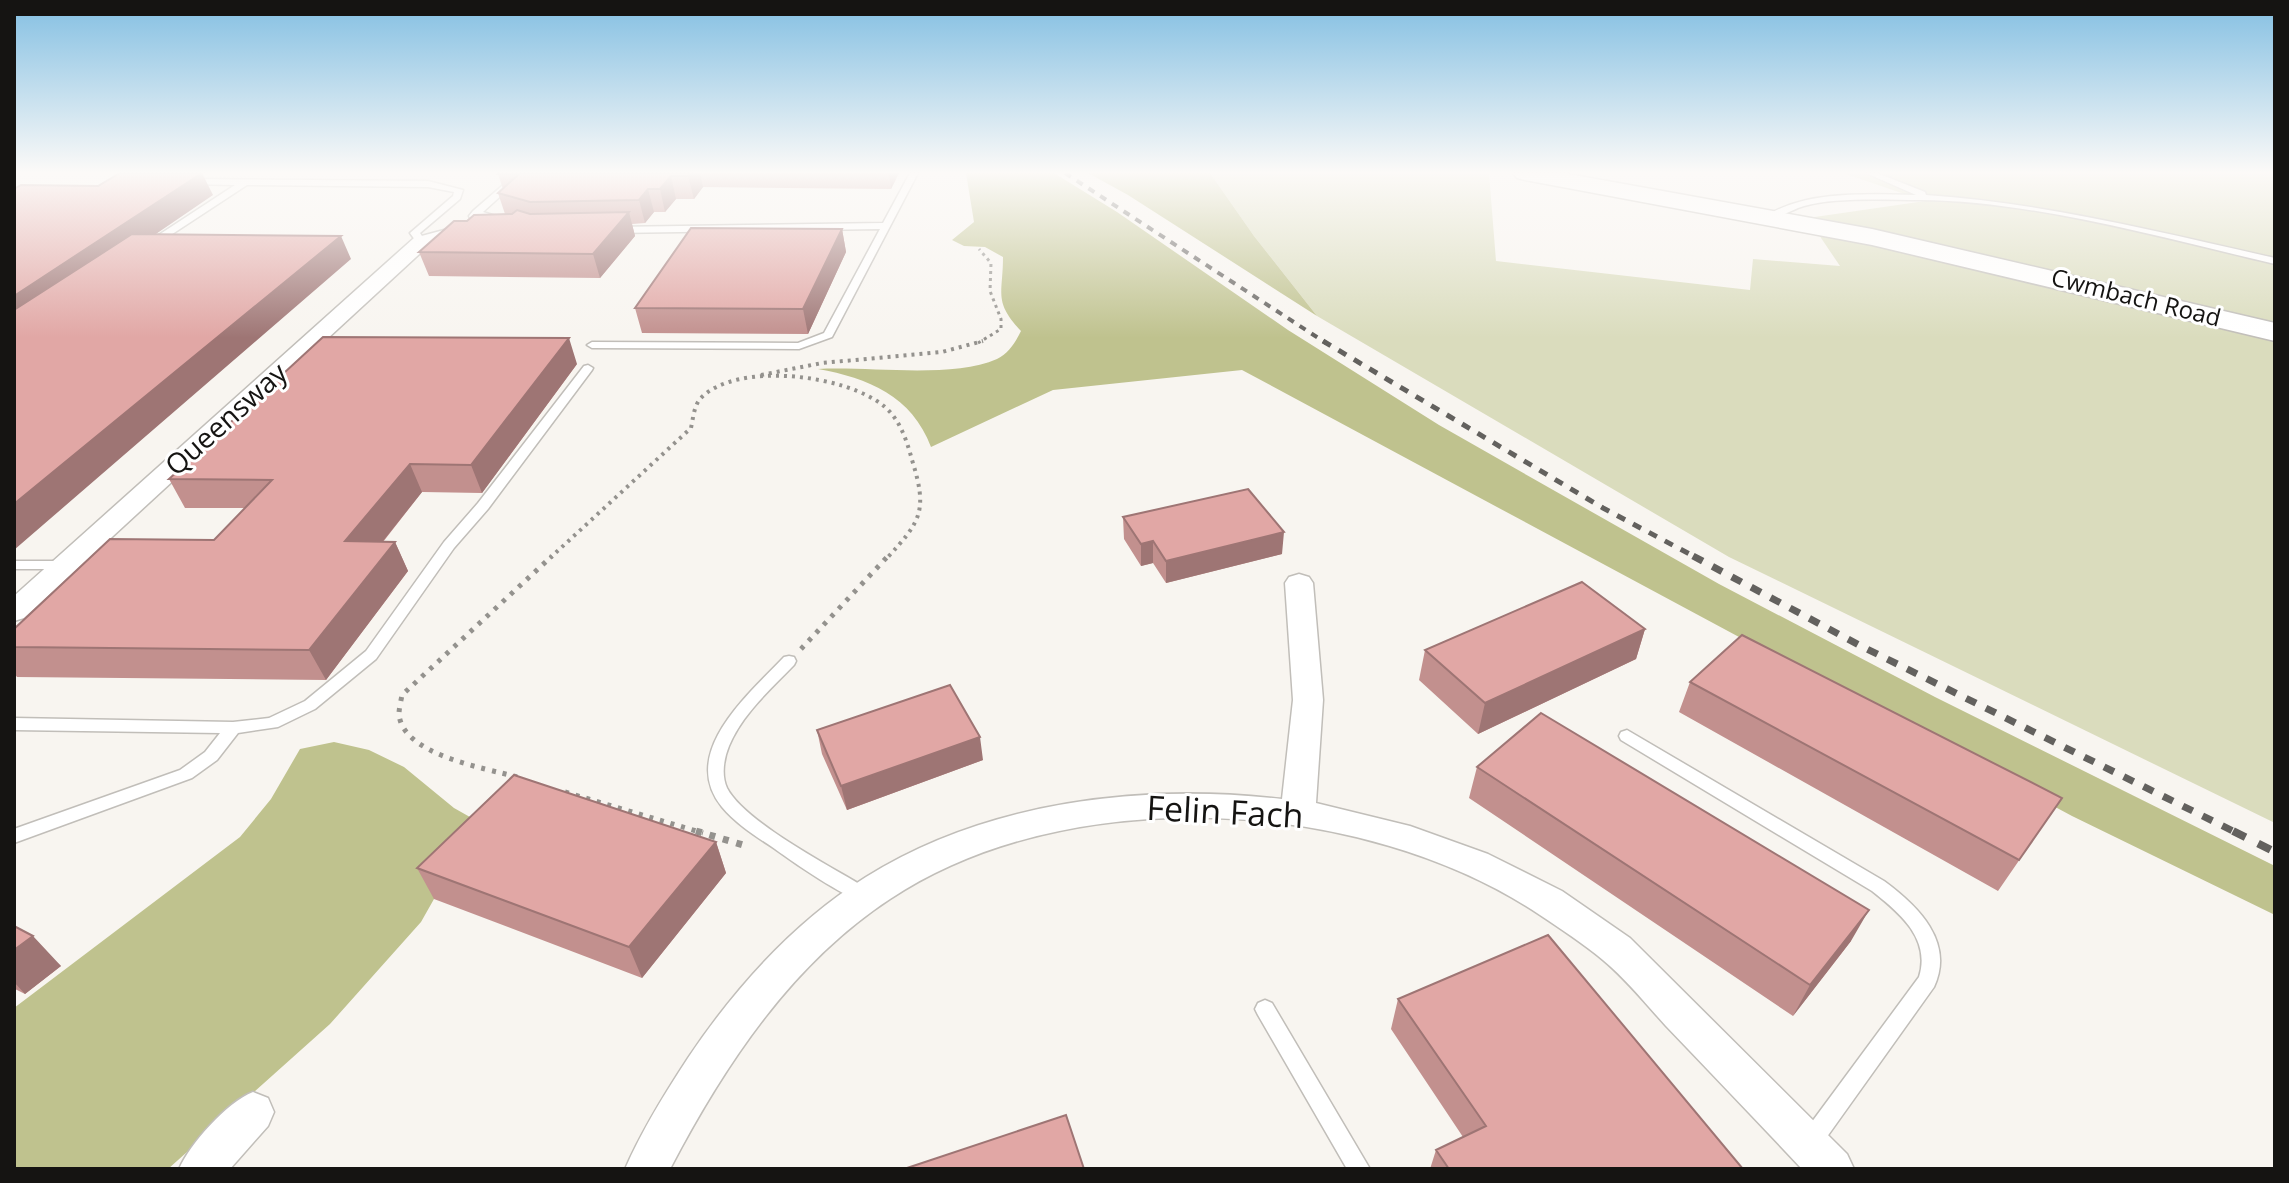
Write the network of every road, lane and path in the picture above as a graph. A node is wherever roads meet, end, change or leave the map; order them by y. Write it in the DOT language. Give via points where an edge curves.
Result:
graph roads {
  1 [pos="174,228"];
  2 [pos="421,228"];
  3 [pos="729,228"];
  4 [pos="885,228"];
  5 [pos="1822,228"];
  6 [pos="2137,228"];
  7 [pos="601,230"];
  8 [pos="440,237"];
  9 [pos="145,247"];
  10 [pos="979,249"];
  11 [pos="2275,261"];
  12 [pos="2275,332"];
  13 [pos="592,345"];
  14 [pos="588,368"];
  15 [pos="740,381"];
  16 [pos="14,565"];
  17 [pos="66,565"];
  18 [pos="1299,583"];
  19 [pos="14,612"];
  20 [pos="789,661"];
  21 [pos="14,724"];
  22 [pos="233,728"];
  23 [pos="1627,736"];
  24 [pos="524,779"];
  25 [pos="554,788"];
  26 [pos="1298,811"];
  27 [pos="14,836"];
  28 [pos="749,847"];
  29 [pos="865,896"];
  30 [pos="1265,1009"];
  31 [pos="253,1112"];
  32 [pos="1820,1156"];
  33 [pos="1353,1163"];
  34 [pos="201,1169"];
  35 [pos="647,1169"];
  1 -- 9 [label="lane"];
  2 -- 8 [label="lane" via="415,233"];
  3 -- 7 [label="lane"];
  4 -- 13 [label="lane" via="828,335 799,346"];
  5 -- 12 [label="main road, Cwmbach Road"];
  6 -- 11 [label="lane"];
  8 -- 17 [label="street, Queensway"];
  10 -- 15 [label="path" via="991,263 990,291 1001,319 1001,329 981,343 823,363"];
  14 -- 22 [label="lane" via="449,545 371,655 301,710 272,723"];
  15 -- 20 [label="path" via="800,377 862,390 884,405 900,426 920,487 920,516 912,531"];
  15 -- 24 [label="path" via="702,395 691,428 402,695 400,725 417,744"];
  16 -- 17 [label="lane"];
  17 -- 19 [label="street, Queensway"];
  18 -- 26 [label="street" via="1308,700"];
  20 -- 29 [label="lane" via="723,740 717,756 718,788 757,828"];
  21 -- 22 [label="lane"];
  22 -- 27 [label="lane" via="211,756 186,774"];
  23 -- 32 [label="lane" via="1878,886 1912,914 1930,945 1933,960 1927,981"];
  25 -- 28 [label="path"];
  26 -- 29 [label="street, Felin Fach" via="1186,804 1047,820 967,844"];
  26 -- 32 [label="street, Felin Fach" via="1405,838 1543,897 1582,921 1617,949"];
  29 -- 35 [label="street, Felin Fach" via="774,976 728,1031"];
  30 -- 33 [label="lane"];
  31 -- 34 [label="street"];
}
